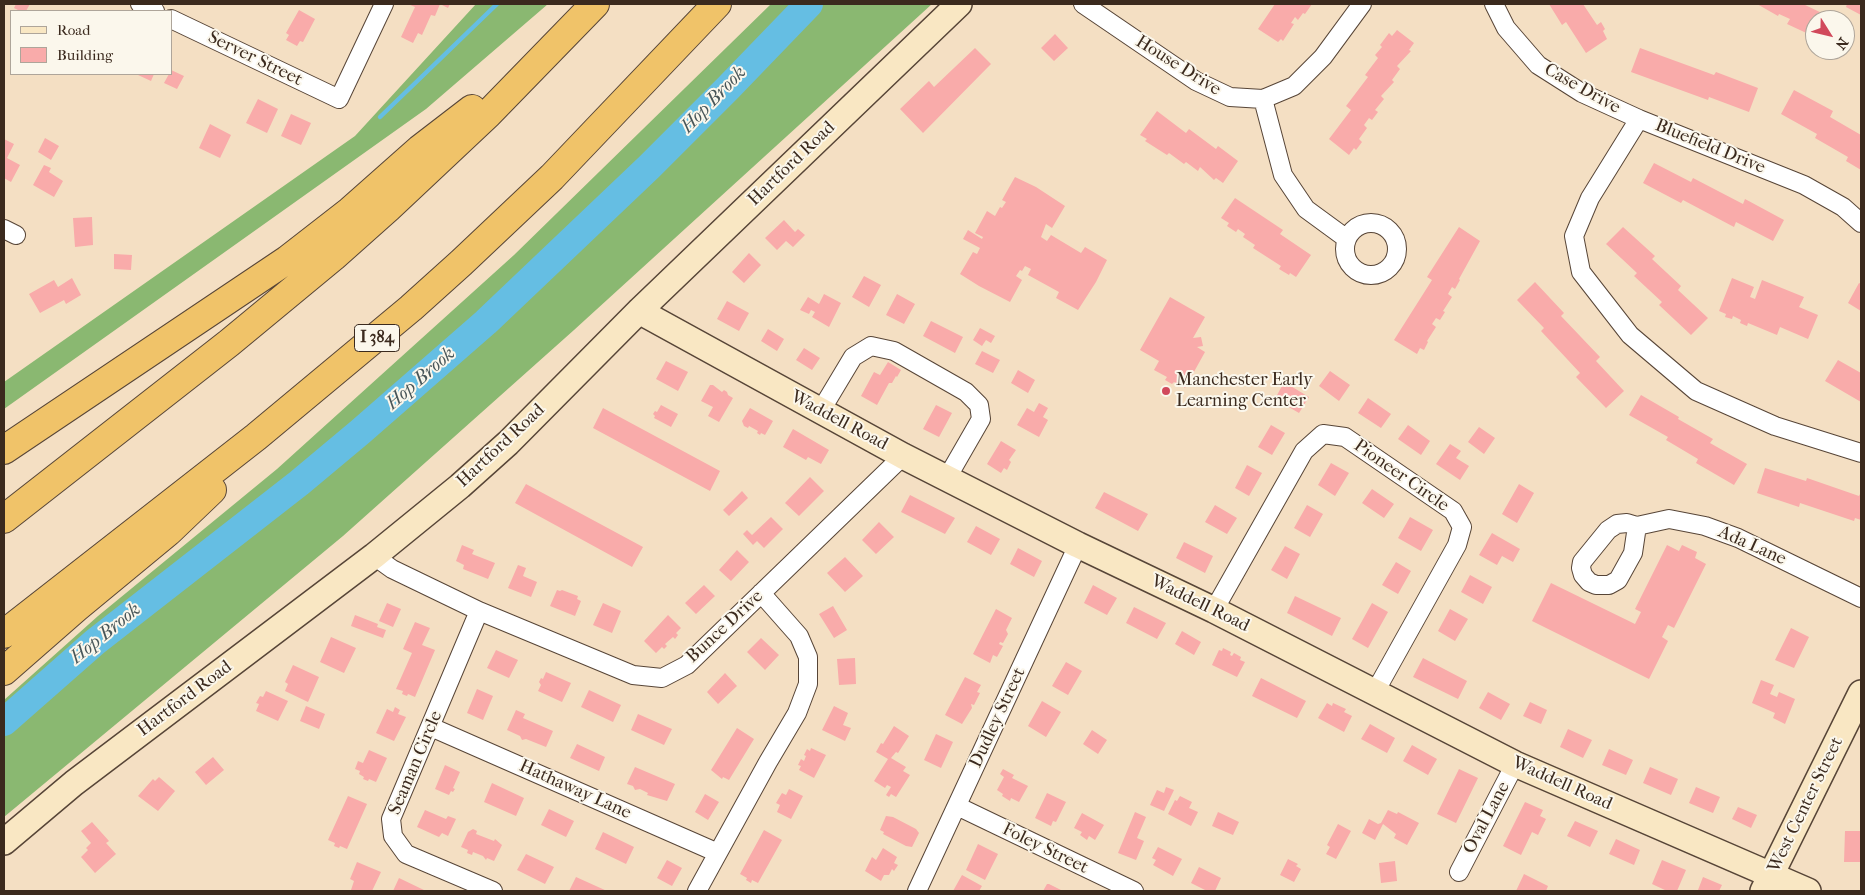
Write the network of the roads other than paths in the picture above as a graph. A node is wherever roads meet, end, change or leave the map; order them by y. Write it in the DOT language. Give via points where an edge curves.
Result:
graph roads {
  1 [pos="140,4"];
  2 [pos="384,4"];
  3 [pos="595,4"];
  4 [pos="717,4"];
  5 [pos="959,4"];
  6 [pos="1083,4"];
  7 [pos="1362,4"];
  8 [pos="1494,4"];
  9 [pos="153,10"];
  10 [pos="172,19"];
  11 [pos="535,66"];
  12 [pos="1262,99"];
  13 [pos="1639,119"];
  14 [pos="1861,222"];
  15 [pos="1347,240"];
  16 [pos="639,311"];
  17 [pos="820,412"];
  18 [pos="256,436"];
  19 [pos="4,450"];
  20 [pos="1861,453"];
  21 [pos="903,456"];
  22 [pos="947,478"];
  23 [pos="4,519"];
  24 [pos="1637,526"];
  25 [pos="1078,545"];
  26 [pos="374,556"];
  27 [pos="761,593"];
  28 [pos="1861,598"];
  29 [pos="1214,610"];
  30 [pos="480,611"];
  31 [pos="4,634"];
  32 [pos="4,671"];
  33 [pos="1375,692"];
  34 [pos="1861,693"];
  35 [pos="431,727"];
  36 [pos="1515,764"];
  37 [pos="957,806"];
  38 [pos="4,842"];
  39 [pos="718,853"];
  40 [pos="1459,872"];
  41 [pos="1767,883"];
  42 [pos="493,891"];
  43 [pos="697,891"];
  44 [pos="917,891"];
  45 [pos="1134,891"];
  46 [pos="1808,891"];
  1 -- 9 [label="street"];
  2 -- 10 [label="street, Server Street" via="339,99"];
  3 -- 11 [label="highway"];
  4 -- 18 [label="highway, I 384" via="506,222 373,341"];
  5 -- 16 [label="main road, Hartford Road"];
  6 -- 12 [label="street, House Drive" via="1196,81 1230,97"];
  7 -- 12 [label="street, House Drive" via="1323,57 1294,86"];
  8 -- 13 [label="street, Case Drive" via="1506,28 1538,65 1582,93"];
  11 -- 19 [label="highway" via="443,130 350,211 294,254"];
  11 -- 23 [label="highway" via="436,164 333,257"];
  12 -- 15 [label="street" via="1283,175 1306,209"];
  13 -- 14 [label="street, Bluefield Drive" via="1804,185 1844,207"];
  13 -- 20 [label="street, Bluefield Drive" via="1590,198 1574,236 1581,272 1630,335 1696,391 1775,426"];
  16 -- 17 [label="main road, Waddell Road"];
  16 -- 26 [label="main road, Hartford Road" via="508,442"];
  17 -- 21 [label="main road, Waddell Road"];
  17 -- 22 [label="street" via="852,357 871,346 894,351 966,392 979,405 981,419"];
  18 -- 31 [label="highway, I 384"];
  18 -- 32 [label="highway" via="224,477 188,514"];
  21 -- 22 [label="main road, Waddell Road"];
  21 -- 27 [label="street, Bunce Drive"];
  22 -- 25 [label="main road, Waddell Road"];
  24 -- 28 [label="street, Ada Lane" via="1670,519 1705,526 1738,538"];
  25 -- 29 [label="main road, Waddell Road"];
  25 -- 37 [label="street, Dudley Street"];
  26 -- 30 [label="street, Bunce Drive" via="392,569"];
  26 -- 38 [label="main road, Hartford Road" via="74,783"];
  27 -- 30 [label="street, Bunce Drive" via="686,665 662,678 633,674"];
  27 -- 39 [label="street" via="799,636 808,657 808,684 797,714"];
  29 -- 33 [label="main road, Waddell Road"];
  29 -- 33 [label="street, Pioneer Circle" via="1304,452 1323,434 1345,437 1453,510 1462,527 1457,545"];
  30 -- 35 [label="street, Seaman Circle"];
  33 -- 36 [label="main road, Waddell Road"];
  34 -- 41 [label="main road, West Center Street"];
  35 -- 39 [label="street, Hathaway Lane"];
  35 -- 42 [label="street, Seaman Circle" via="391,819 393,836 406,854"];
  36 -- 40 [label="street, Oval Lane"];
  36 -- 41 [label="main road, Waddell Road"];
  37 -- 44 [label="street, Dudley Street"];
  37 -- 45 [label="street, Foley Street"];
  39 -- 43 [label="street"];
  41 -- 46 [label="main road, Waddell Road"];
}
